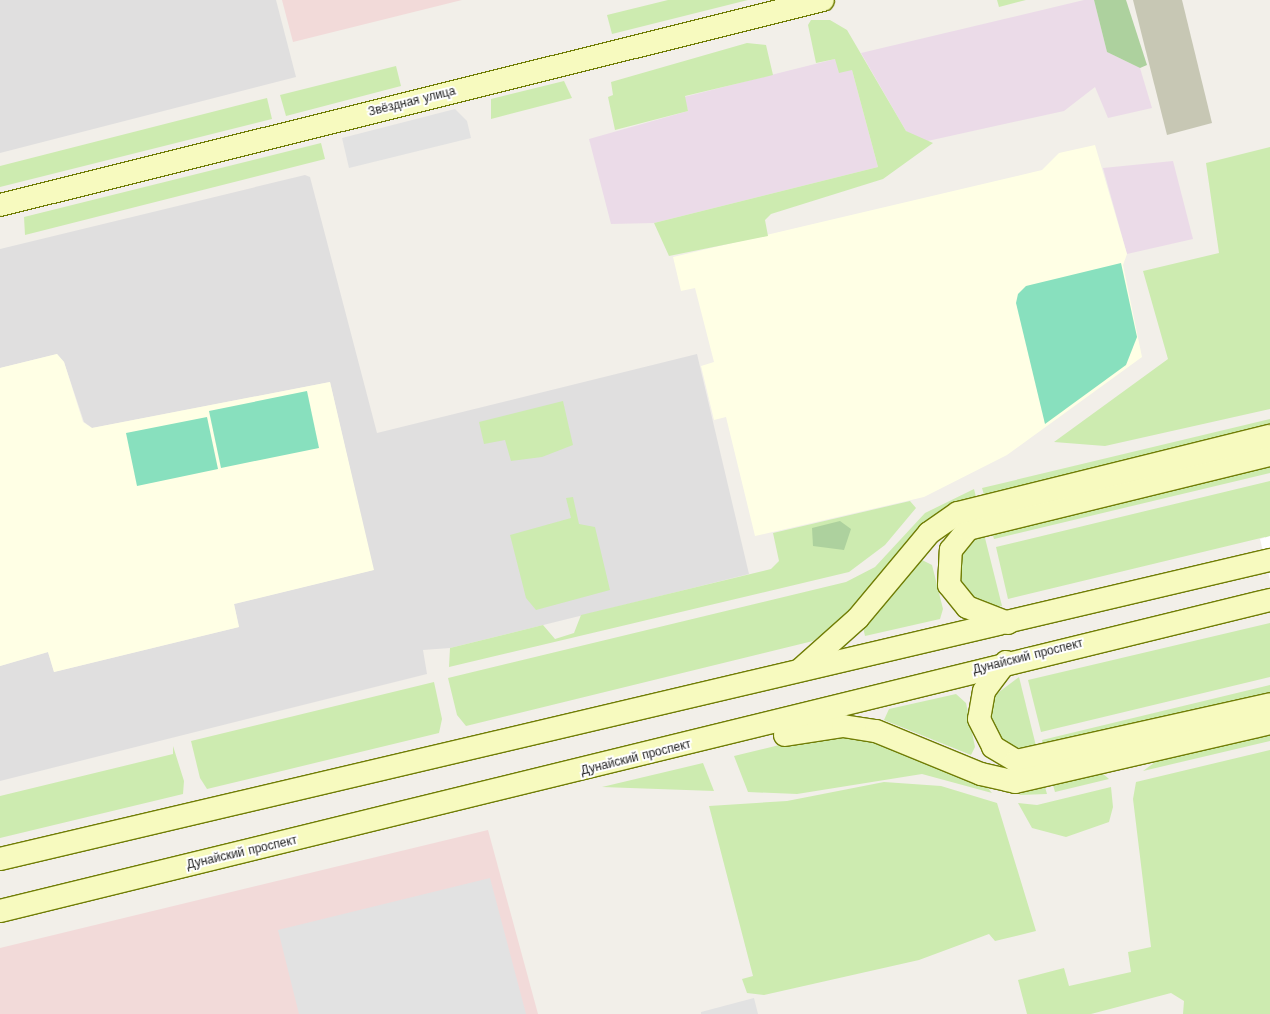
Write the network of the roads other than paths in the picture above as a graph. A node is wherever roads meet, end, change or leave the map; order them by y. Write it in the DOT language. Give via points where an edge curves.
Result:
graph roads {
  1 [pos="823,0"];
  2 [pos="0,205"];
  3 [pos="1270,436"];
  4 [pos="1270,455"];
  5 [pos="1268,561"];
  6 [pos="1270,600"];
  7 [pos="1009,623"];
  8 [pos="1006,662"];
  9 [pos="798,672"];
  10 [pos="1270,704"];
  11 [pos="1270,723"];
  12 [pos="735,734"];
  13 [pos="0,860"];
  14 [pos="0,911"];
  1 -- 2 [label="main road, Звёздная улица"];
  3 -- 9 [label="main road" via="958,513 929,533 858,618"];
  4 -- 7 [label="main road" via="968,529 950,550 950,585 967,607"];
  5 -- 7 [label="main road"];
  6 -- 8 [label="main road, Дунайский проспект"];
  7 -- 9 [label="main road"];
  8 -- 10 [label="main road" via="982,695 979,719 993,747 1016,761 1043,758"];
  8 -- 12 [label="main road, Дунайский проспект"];
  9 -- 13 [label="main road"];
  11 -- 12 [label="main road" via="1015,782 981,774 859,728 843,726 775,737"];
  12 -- 14 [label="main road, Дунайский проспект"];
}
